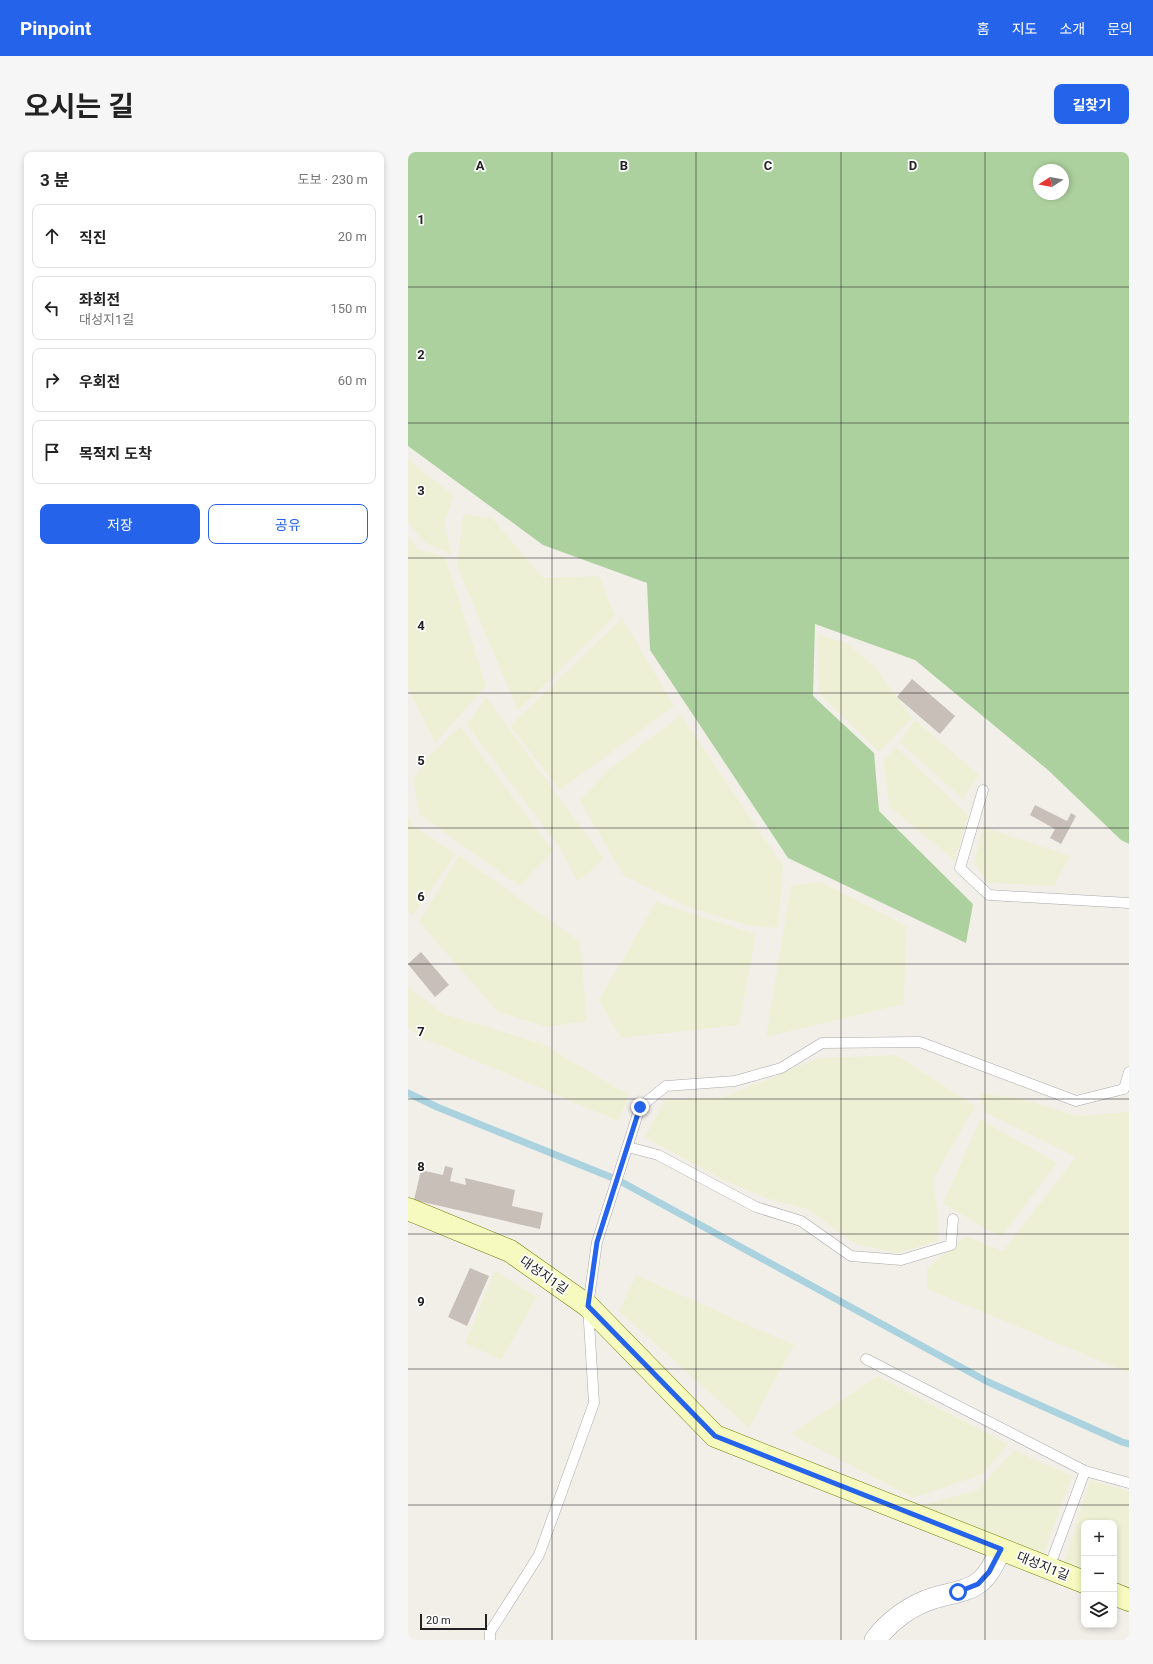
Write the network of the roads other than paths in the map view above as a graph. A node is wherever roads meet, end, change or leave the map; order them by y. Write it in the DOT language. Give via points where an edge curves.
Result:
graph roads {
  1 [pos="983,790"];
  2 [pos="1129,903"];
  3 [pos="1129,1072"];
  4 [pos="628,1147"];
  5 [pos="408,1209"];
  6 [pos="954,1219"];
  7 [pos="588,1306"];
  8 [pos="866,1359"];
  9 [pos="1085,1471"];
  10 [pos="1129,1483"];
  11 [pos="1001,1549"];
  12 [pos="1049,1568"];
  13 [pos="1081,1581"];
  14 [pos="1117,1595"];
  15 [pos="1129,1600"];
  16 [pos="490,1640"];
  17 [pos="875,1640"];
  1 -- 2 [label="lane" via="960,868 989,895"];
  3 -- 4 [label="lane" via="1124,1090 1076,1101 920,1042 822,1043 782,1068 735,1081 666,1086 640,1107"];
  4 -- 6 [label="lane" via="658,1155 756,1207 801,1221 850,1256 901,1260 950,1245"];
  4 -- 7 [label="lane" via="597,1242"];
  5 -- 7 [label="main road, 대성지1길" via="510,1251"];
  7 -- 11 [label="main road, 대성지1길" via="715,1436"];
  7 -- 16 [label="lane" via="594,1403 539,1555 490,1632"];
  8 -- 9 [label="lane"];
  9 -- 10 [label="lane"];
  9 -- 12 [label="lane"];
  11 -- 12 [label="main road, 대성지1길"];
  11 -- 17 [label="street" via="989,1572 978,1584 914,1606 894,1620"];
  12 -- 13 [label="main road, 대성지1길"];
  14 -- 15 [label="main road"];
}
